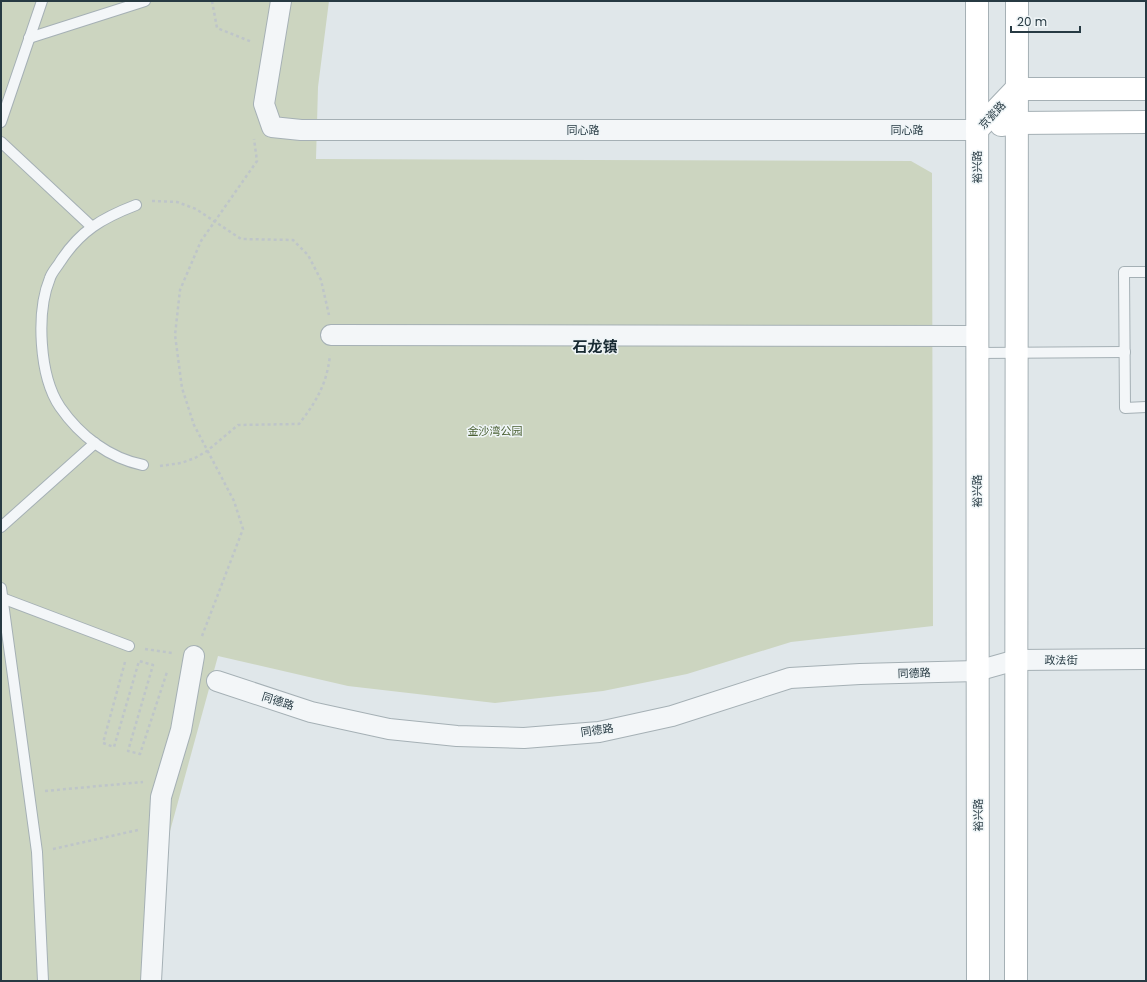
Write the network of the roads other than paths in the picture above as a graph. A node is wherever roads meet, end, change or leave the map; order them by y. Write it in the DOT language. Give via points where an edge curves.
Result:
graph roads {
  1 [pos="42,1"];
  2 [pos="144,1"];
  3 [pos="281,1"];
  4 [pos="977,1"];
  5 [pos="1016,1"];
  6 [pos="29,38"];
  7 [pos="1016,89"];
  8 [pos="1146,89"];
  9 [pos="1,122"];
  10 [pos="1146,122"];
  11 [pos="1016,123"];
  12 [pos="977,130"];
  13 [pos="1,142"];
  14 [pos="136,205"];
  15 [pos="91,226"];
  16 [pos="1146,272"];
  17 [pos="331,335"];
  18 [pos="976,344"];
  19 [pos="1125,352"];
  20 [pos="1016,353"];
  21 [pos="1146,407"];
  22 [pos="95,443"];
  23 [pos="143,465"];
  24 [pos="1,527"];
  25 [pos="2,593"];
  26 [pos="129,646"];
  27 [pos="194,656"];
  28 [pos="1146,659"];
  29 [pos="1016,660"];
  30 [pos="977,671"];
  31 [pos="217,681"];
  32 [pos="44,981"];
  33 [pos="151,981"];
  34 [pos="978,981"];
  35 [pos="1016,981"];
  1 -- 6 [label="lane"];
  2 -- 6 [label="lane"];
  3 -- 12 [label="street, 同心路" via="264,104 272,127 301,130"];
  4 -- 12 [label="main road, 裕兴路"];
  5 -- 7 [label="main road"];
  6 -- 9 [label="lane"];
  7 -- 8 [label="main road"];
  7 -- 11 [label="main road"];
  7 -- 12 [label="main road, 京瓷路"];
  10 -- 11 [label="main road, 京瓷路"];
  11 -- 12 [label="main road, 京瓷路"];
  11 -- 20 [label="main road"];
  12 -- 18 [label="main road, 裕兴路"];
  13 -- 15 [label="lane"];
  14 -- 15 [label="lane" via="109,215"];
  15 -- 22 [label="lane" via="69,248 50,278 42,312 41,347 48,379 60,406 79,429"];
  16 -- 19 [label="lane" via="1124,272"];
  17 -- 18 [label="street"];
  18 -- 20 [label="lane"];
  18 -- 30 [label="main road, 裕兴路"];
  19 -- 20 [label="lane"];
  19 -- 21 [label="lane" via="1125,408"];
  20 -- 29 [label="main road"];
  22 -- 23 [label="lane" via="101,449 128,462"];
  22 -- 24 [label="lane"];
  25 -- 26 [label="lane"];
  25 -- 32 [label="lane" via="37,852"];
  27 -- 33 [label="street" via="181,730 161,797"];
  28 -- 29 [label="street, 政法街"];
  29 -- 30 [label="street, 政法街"];
  29 -- 35 [label="main road"];
  30 -- 31 [label="street, 同德路" via="790,678 672,716 599,732 524,738 457,736 389,729 311,712"];
  30 -- 34 [label="main road, 裕兴路"];
}
